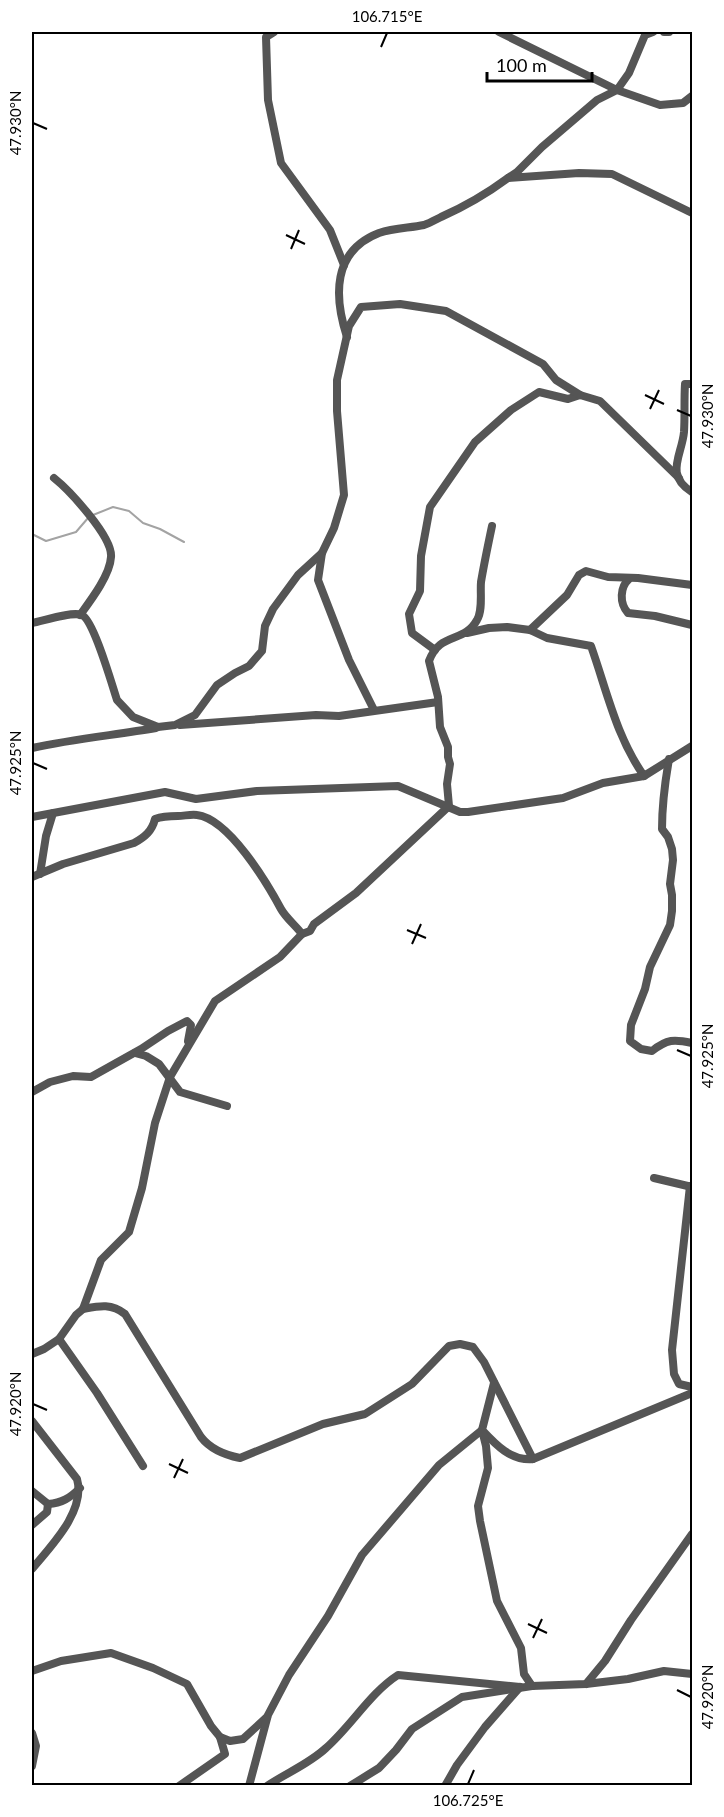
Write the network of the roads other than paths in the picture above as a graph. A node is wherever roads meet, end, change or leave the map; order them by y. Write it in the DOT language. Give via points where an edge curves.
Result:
graph roads {
  1 [pos="274,32"];
  2 [pos="499,32"];
  3 [pos="664,32"];
  4 [pos="669,32"];
  5 [pos="647,33"];
  6 [pos="616,90"];
  7 [pos="693,96"];
  8 [pos="508,178"];
  9 [pos="693,213"];
  10 [pos="344,264"];
  11 [pos="347,338"];
  12 [pos="693,384"];
  13 [pos="580,395"];
  14 [pos="54,478"];
  15 [pos="679,478"];
  16 [pos="693,492"];
  17 [pos="492,526"];
  18 [pos="322,553"];
  19 [pos="629,579"];
  20 [pos="693,585"];
  21 [pos="80,615"];
  22 [pos="32,623"];
  23 [pos="693,625"];
  24 [pos="530,630"];
  25 [pos="466,634"];
  26 [pos="435,650"];
  27 [pos="438,702"];
  28 [pos="374,710"];
  29 [pos="175,725"];
  30 [pos="158,727"];
  31 [pos="693,746"];
  32 [pos="32,748"];
  33 [pos="669,759"];
  34 [pos="644,776"];
  35 [pos="449,806"];
  36 [pos="53,813"];
  37 [pos="32,816"];
  38 [pos="40,874"];
  39 [pos="32,877"];
  40 [pos="303,934"];
  41 [pos="693,1043"];
  42 [pos="185,1050"];
  43 [pos="135,1053"];
  44 [pos="170,1077"];
  45 [pos="32,1092"];
  46 [pos="227,1106"];
  47 [pos="654,1178"];
  48 [pos="691,1187"];
  49 [pos="83,1309"];
  50 [pos="59,1339"];
  51 [pos="32,1354"];
  52 [pos="494,1383"];
  53 [pos="693,1388"];
  54 [pos="693,1393"];
  55 [pos="32,1421"];
  56 [pos="482,1430"];
  57 [pos="533,1459"];
  58 [pos="143,1466"];
  59 [pos="80,1488"];
  60 [pos="32,1491"];
  61 [pos="48,1504"];
  62 [pos="32,1525"];
  63 [pos="693,1534"];
  64 [pos="32,1569"];
  65 [pos="32,1671"];
  66 [pos="693,1674"];
  67 [pos="586,1684"];
  68 [pos="532,1686"];
  69 [pos="520,1687"];
  70 [pos="268,1716"];
  71 [pos="32,1733"];
  72 [pos="220,1737"];
  73 [pos="32,1766"];
  74 [pos="179,1785"];
  75 [pos="249,1785"];
  76 [pos="267,1785"];
  77 [pos="350,1785"];
  78 [pos="445,1785"];
  1 -- 10 [label="street" via="266,37 268,100 281,164 330,230"];
  2 -- 6 [label="street"];
  3 -- 4 [label="street"];
  5 -- 6 [label="street" via="629,73"];
  6 -- 7 [label="street" via="660,105 683,103"];
  6 -- 8 [label="street" via="597,100"];
  8 -- 9 [label="street" via="612,174"];
  8 -- 10 [label="street" via="477,201 425,224 393,229 365,240 353,249"];
  10 -- 11 [label="street" via="338,284 339,314"];
  11 -- 13 [label="street" via="349,326 361,307 400,303 446,311 543,364 556,380"];
  11 -- 18 [label="street" via="337,380 344,495"];
  12 -- 15 [label="street" via="685,384 684,431 676,462"];
  13 -- 15 [label="street" via="604,405"];
  13 -- 26 [label="street" via="568,399 539,392 511,410 475,442 430,507 421,556 420,591 409,614 412,633"];
  14 -- 21 [label="street" via="81,502 110,546 112,556 94,597"];
  15 -- 16 [label="street"];
  17 -- 25 [label="street" via="478,618"];
  18 -- 28 [label="street" via="318,580 321,590"];
  18 -- 29 [label="street" via="298,575 273,609 265,626 262,651 249,666 217,685 195,715"];
  19 -- 20 [label="street"];
  19 -- 23 [label="street" via="622,599 628,613"];
  19 -- 24 [label="street" via="586,571"];
  21 -- 22 [label="street"];
  21 -- 30 [label="street" via="94,632 117,700 132,717"];
  24 -- 25 [label="street" via="500,627"];
  24 -- 34 [label="street" via="548,638 591,646 618,731"];
  25 -- 26 [label="street" via="447,639"];
  26 -- 27 [label="street" via="429,661"];
  27 -- 28 [label="street"];
  27 -- 35 [label="street" via="450,764"];
  28 -- 29 [label="street" via="339,716"];
  29 -- 30 [label="street"];
  30 -- 32 [label="street"];
  31 -- 33 [label="street"];
  33 -- 34 [label="street"];
  33 -- 41 [label="street" via="662,829 672,849 672,911 631,1025 630,1041 652,1051 663,1042"];
  34 -- 35 [label="street" via="603,783 563,798 468,812"];
  35 -- 36 [label="street" via="398,786 257,791 196,799 165,792"];
  35 -- 40 [label="street" via="356,893"];
  36 -- 37 [label="street"];
  36 -- 38 [label="street"];
  38 -- 39 [label="street"];
  38 -- 40 [label="street" via="134,843 152,829 155,819 197,815 221,827 238,844 282,911"];
  40 -- 42 [label="street" via="280,957 215,1001"];
  42 -- 43 [label="street" via="191,1024 187,1021"];
  42 -- 44 [label="street"];
  43 -- 44 [label="street" via="159,1064"];
  43 -- 45 [label="street" via="91,1077 50,1082"];
  44 -- 46 [label="street" via="180,1092"];
  44 -- 49 [label="street" via="129,1232 100,1260"];
  47 -- 48 [label="street"];
  48 -- 53 [label="street" via="672,1350 674,1374 679,1383"];
  49 -- 50 [label="street"];
  49 -- 52 [label="street" via="105,1305 125,1314 201,1437 217,1451 240,1458 323,1424 365,1414 412,1384 449,1346 473,1347"];
  50 -- 51 [label="street"];
  50 -- 58 [label="street"];
  52 -- 56 [label="street"];
  52 -- 57 [label="street"];
  54 -- 57 [label="street"];
  55 -- 59 [label="street"];
  56 -- 57 [label="street" via="512,1456"];
  56 -- 68 [label="street" via="488,1467 478,1506 480,1521 497,1601 521,1648 524,1674"];
  56 -- 70 [label="street" via="440,1465 362,1555"];
  59 -- 61 [label="street" via="60,1503"];
  59 -- 64 [label="street" via="76,1510"];
  60 -- 61 [label="street"];
  61 -- 62 [label="street" via="47,1512"];
  63 -- 67 [label="street"];
  65 -- 72 [label="street" via="61,1661 111,1653 187,1684"];
  66 -- 67 [label="street" via="664,1671"];
  67 -- 68 [label="street"];
  68 -- 69 [label="street"];
  69 -- 76 [label="street" via="398,1675 386,1683 325,1750"];
  69 -- 77 [label="street" via="462,1697 412,1729 379,1768"];
  69 -- 78 [label="street" via="485,1727"];
  70 -- 72 [label="street" via="243,1739 230,1741"];
  70 -- 75 [label="street"];
  71 -- 73 [label="street" via="36,1746"];
  72 -- 74 [label="street" via="225,1754"];
}
